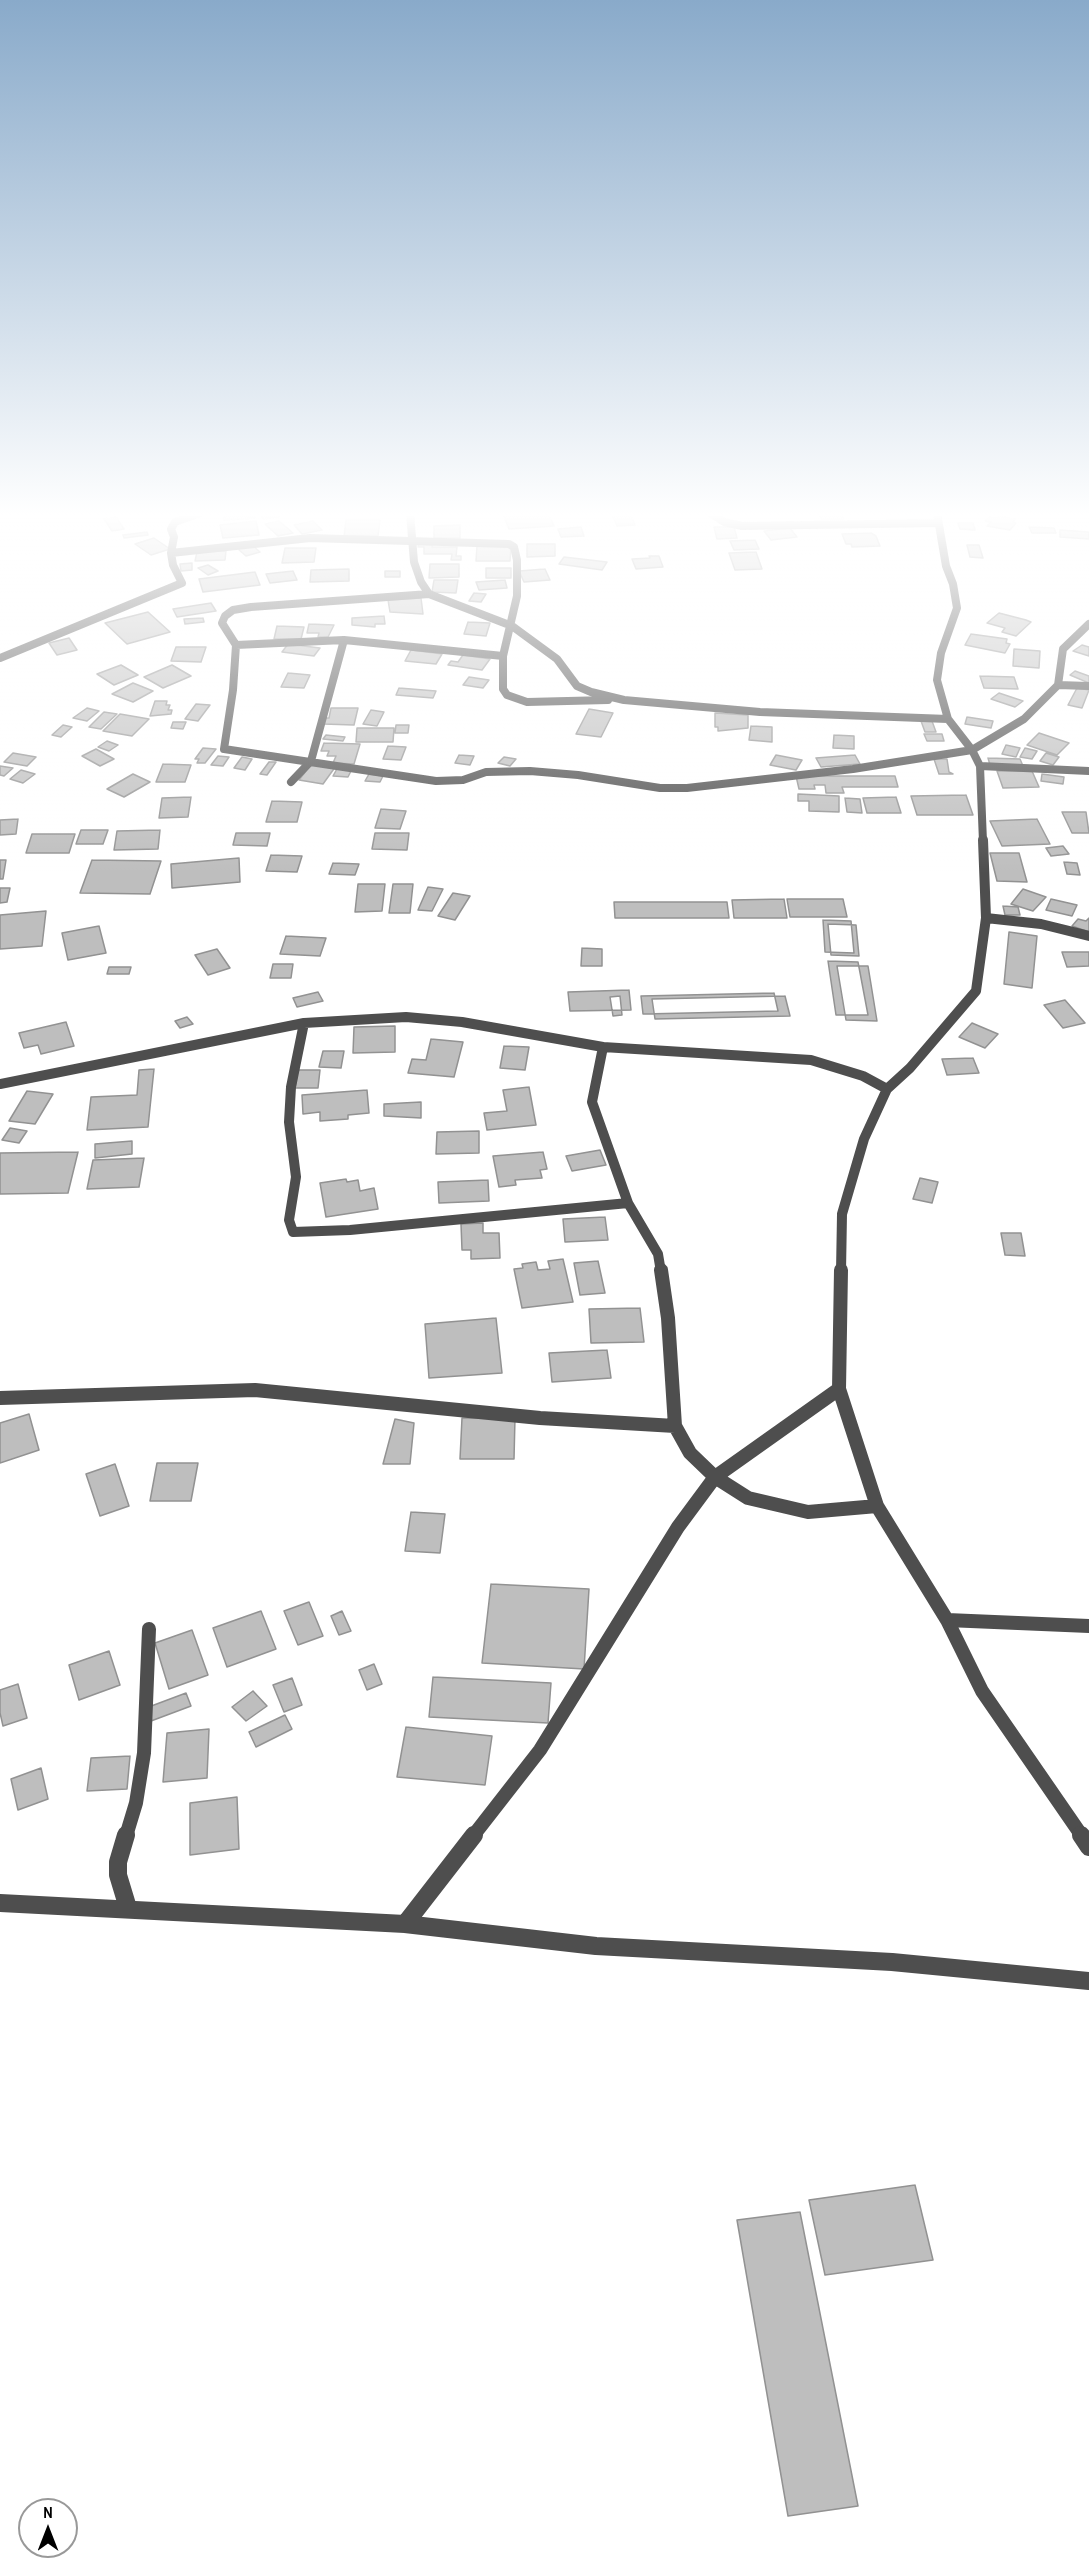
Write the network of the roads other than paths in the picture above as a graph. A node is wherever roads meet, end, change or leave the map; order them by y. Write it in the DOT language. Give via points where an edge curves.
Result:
graph roads {
  1 [pos="61,633"];
  2 [pos="229,633"];
  3 [pos="510,633"];
  4 [pos="522,633"];
  5 [pos="948,633"];
  6 [pos="1079,633"];
  7 [pos="344,640"];
  8 [pos="236,645"];
  9 [pos="503,656"];
  10 [pos="0,658"];
  11 [pos="1058,685"];
  12 [pos="1089,686"];
  13 [pos="609,700"];
  14 [pos="948,719"];
  15 [pos="972,750"];
  16 [pos="311,761"];
  17 [pos="980,766"];
  18 [pos="1089,771"];
  19 [pos="291,782"];
  20 [pos="986,918"];
  21 [pos="1089,936"];
  22 [pos="304,1023"];
  23 [pos="603,1047"];
  24 [pos="0,1084"];
  25 [pos="887,1089"];
  26 [pos="628,1203"];
  27 [pos="839,1389"];
  28 [pos="0,1398"];
  29 [pos="675,1426"];
  30 [pos="715,1477"];
  31 [pos="877,1506"];
  32 [pos="946,1620"];
  33 [pos="1089,1626"];
  34 [pos="149,1629"];
  35 [pos="1089,1847"];
  36 [pos="0,1903"];
  37 [pos="128,1908"];
  38 [pos="405,1924"];
  39 [pos="1089,1981"];
  1 -- 10 [label="street"];
  2 -- 8 [label="street"];
  3 -- 9 [label="street"];
  4 -- 14 [label="street" via="557,659 577,686 608,697 760,712"];
  5 -- 14 [label="street" via="937,680"];
  6 -- 11 [label="street" via="1063,649"];
  7 -- 8 [label="street"];
  7 -- 9 [label="street"];
  7 -- 16 [label="street"];
  8 -- 16 [label="street" via="224,749"];
  9 -- 13 [label="street" via="503,689 513,698 551,703"];
  11 -- 12 [label="street"];
  11 -- 15 [label="street" via="1024,718"];
  14 -- 15 [label="street"];
  15 -- 16 [label="street" via="853,769 687,788 530,771 486,771 463,780 436,781"];
  15 -- 17 [label="street"];
  16 -- 19 [label="street"];
  17 -- 18 [label="street"];
  17 -- 20 [label="street"];
  20 -- 21 [label="street" via="1041,924"];
  20 -- 25 [label="street" via="976,991"];
  22 -- 23 [label="street" via="406,1017 462,1022"];
  22 -- 24 [label="street"];
  22 -- 26 [label="street" via="291,1087 289,1122 296,1177 289,1220 292,1232"];
  23 -- 25 [label="street" via="811,1060 863,1076"];
  23 -- 26 [label="street" via="592,1102"];
  25 -- 27 [label="street" via="864,1138 842,1214"];
  26 -- 29 [label="street" via="658,1254 668,1318"];
  27 -- 30 [label="street"];
  27 -- 31 [label="street"];
  28 -- 29 [label="street" via="255,1390 540,1418"];
  29 -- 30 [label="street" via="690,1453"];
  30 -- 31 [label="street" via="748,1498 783,1508 828,1512"];
  30 -- 38 [label="street" via="672,1537 540,1750"];
  31 -- 32 [label="street"];
  32 -- 33 [label="street"];
  32 -- 35 [label="street" via="982,1691"];
  34 -- 37 [label="street" via="144,1753 136,1803 118,1862"];
  36 -- 37 [label="street"];
  37 -- 38 [label="street"];
  38 -- 39 [label="street" via="596,1946 892,1962"];
}
